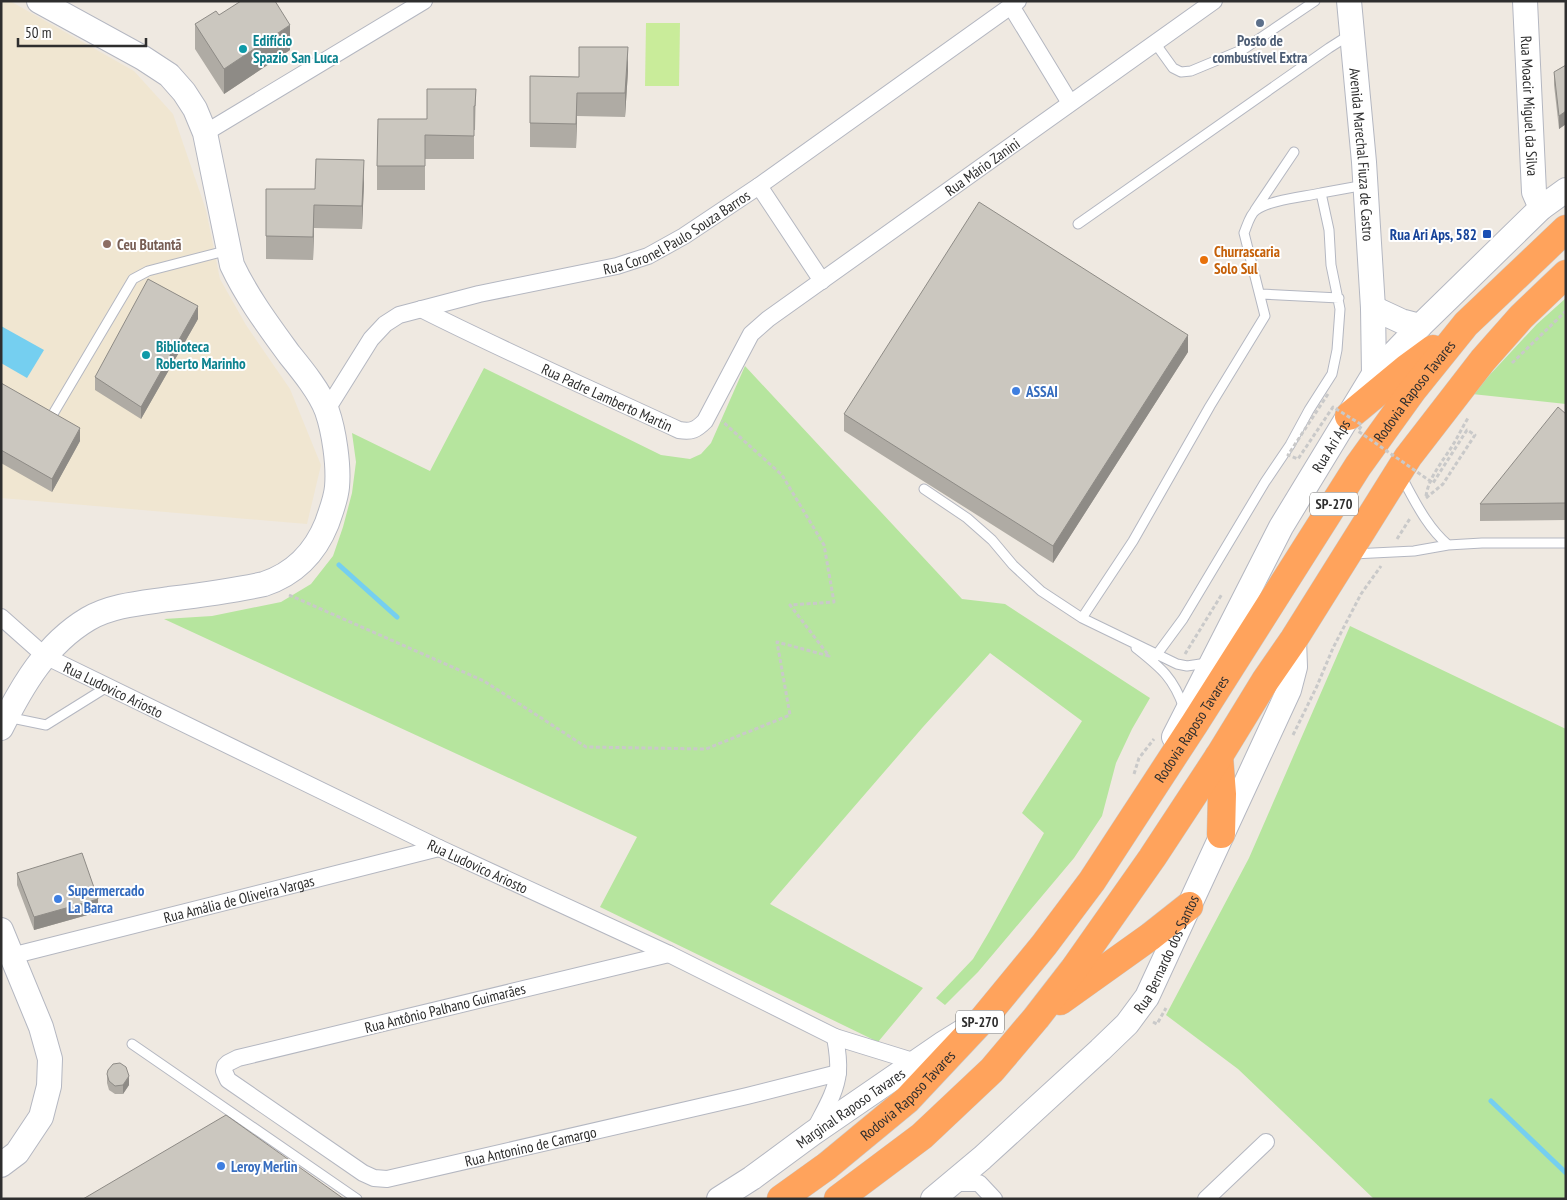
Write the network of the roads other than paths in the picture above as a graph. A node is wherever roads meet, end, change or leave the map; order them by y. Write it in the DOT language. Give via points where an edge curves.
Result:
graph roads {
  1 [pos="39,1"];
  2 [pos="424,1"];
  3 [pos="1214,1"];
  4 [pos="1315,1"];
  5 [pos="1349,1"];
  6 [pos="1525,1"];
  7 [pos="1014,4"];
  8 [pos="1352,33"];
  9 [pos="1154,43"];
  10 [pos="1070,103"];
  11 [pos="205,134"];
  12 [pos="1294,152"];
  13 [pos="1365,185"];
  14 [pos="759,186"];
  15 [pos="1566,190"];
  16 [pos="1320,193"];
  17 [pos="1541,208"];
  18 [pos="1255,210"];
  19 [pos="1078,224"];
  20 [pos="1566,229"];
  21 [pos="229,249"];
  22 [pos="1566,274"];
  23 [pos="822,281"];
  24 [pos="1260,294"];
  25 [pos="1339,298"];
  26 [pos="421,308"];
  27 [pos="1373,308"];
  28 [pos="1466,324"];
  29 [pos="1420,326"];
  30 [pos="751,334"];
  31 [pos="1374,374"];
  32 [pos="326,411"];
  33 [pos="53,414"];
  34 [pos="1350,416"];
  35 [pos="1400,472"];
  36 [pos="924,489"];
  37 [pos="1566,543"];
  38 [pos="1448,545"];
  39 [pos="1348,554"];
  40 [pos="1,617"];
  41 [pos="1082,618"];
  42 [pos="1294,639"];
  43 [pos="46,656"];
  44 [pos="1154,657"];
  45 [pos="1212,662"];
  46 [pos="107,686"];
  47 [pos="6,711"];
  48 [pos="1186,712"];
  49 [pos="1219,756"];
  50 [pos="1136,795"];
  51 [pos="1221,834"];
  52 [pos="439,848"];
  53 [pos="1189,906"];
  54 [pos="1,930"];
  55 [pos="669,954"];
  56 [pos="11,956"];
  57 [pos="984,1018"];
  58 [pos="1036,1018"];
  59 [pos="836,1037"];
  60 [pos="132,1044"];
  61 [pos="916,1062"];
  62 [pos="224,1066"];
  63 [pos="838,1073"];
  64 [pos="813,1133"];
  65 [pos="1266,1142"];
  66 [pos="982,1158"];
  67 [pos="1,1165"];
  68 [pos="952,1183"];
  69 [pos="979,1183"];
  70 [pos="357,1199"];
  71 [pos="720,1199"];
  72 [pos="781,1199"];
  73 [pos="838,1199"];
  74 [pos="932,1199"];
  75 [pos="994,1199"];
  76 [pos="1206,1199"];
  1 -- 11 [label="main road" via="169,75 195,109"];
  2 -- 11 [label="street"];
  3 -- 9 [label="street, Rua Mário Zanini"];
  4 -- 9 [label="lane" via="1244,49 1191,71 1181,72 1173,68"];
  5 -- 8 [label="main road, Avenida Marechal Fiuza de Castro"];
  6 -- 17 [label="main road, Rua Moacir Miguel da Silva" via="1534,192"];
  7 -- 10 [label="street"];
  7 -- 14 [label="street, Rua Coronel Paulo Souza Barros"];
  8 -- 13 [label="main road, Avenida Marechal Fiuza de Castro"];
  8 -- 19 [label="lane"];
  9 -- 10 [label="street, Rua Mário Zanini"];
  10 -- 23 [label="street, Rua Mário Zanini"];
  11 -- 21 [label="main road"];
  12 -- 18 [label="lane"];
  13 -- 16 [label="lane"];
  13 -- 27 [label="main road, Avenida Marechal Fiuza de Castro"];
  14 -- 23 [label="street"];
  14 -- 26 [label="street, Rua Coronel Paulo Souza Barros" via="648,256 617,266"];
  15 -- 17 [label="main road, Rua Ari Aps"];
  16 -- 18 [label="lane"];
  16 -- 25 [label="lane"];
  17 -- 29 [label="main road, Rua Ari Aps"];
  18 -- 24 [label="lane" via="1244,233"];
  20 -- 28 [label="highway, Rodovia Raposo Tavares / SP-270"];
  21 -- 32 [label="main road" via="232,264 251,302 302,371"];
  21 -- 33 [label="lane" via="148,271 133,279"];
  22 -- 35 [label="highway, SP-270" via="1521,317 1483,360 1408,457"];
  23 -- 30 [label="street, Rua Mário Zanini"];
  24 -- 25 [label="lane"];
  24 -- 41 [label="lane" via="1265,316 1259,327 1133,541"];
  25 -- 44 [label="lane" via="1337,350 1332,374 1188,612"];
  26 -- 30 [label="street, Rua Padre Lamberto Martin" via="679,430 691,432 705,421"];
  26 -- 32 [label="street, Rua Coronel Paulo Souza Barros" via="399,315 371,338"];
  27 -- 29 [label="main road"];
  27 -- 31 [label="main road, Avenida Marechal Fiuza de Castro"];
  28 -- 34 [label="highway" via="1406,368"];
  28 -- 50 [label="highway, Rodovia Raposo Tavares / SP-270" via="1358,466"];
  29 -- 31 [label="main road, Rua Ari Aps"];
  31 -- 34 [label="main road, Rua Ari Aps"];
  32 -- 43 [label="main road" via="334,443 337,487 332,509 316,544 303,562 280,579 264,584 109,611 73,629"];
  34 -- 45 [label="main road, Rua Ari Aps" via="1281,527"];
  35 -- 38 [label="lane" via="1418,508 1436,535"];
  35 -- 39 [label="highway, SP-270"];
  36 -- 41 [label="lane" via="967,518 1041,591"];
  37 -- 38 [label="lane"];
  38 -- 39 [label="lane" via="1432,549"];
  39 -- 42 [label="highway, SP-270"];
  40 -- 43 [label="street, Rua Ludovico Ariosto"];
  41 -- 44 [label="lane"];
  42 -- 49 [label="highway, SP-270"];
  42 -- 51 [label="main road, Rua Bernardo dos Santos" via="1295,667 1289,690"];
  43 -- 46 [label="street, Rua Ludovico Ariosto"];
  43 -- 47 [label="main road"];
  44 -- 45 [label="lane" via="1180,665"];
  44 -- 48 [label="lane" via="1178,691"];
  45 -- 48 [label="main road, Rua Ari Aps"];
  46 -- 47 [label="lane" via="46,725"];
  46 -- 52 [label="street, Rua Ludovico Ariosto"];
  48 -- 50 [label="main road, Rua Ari Aps"];
  49 -- 51 [label="highway"];
  49 -- 58 [label="highway, SP-270" via="1110,919"];
  50 -- 57 [label="highway, Rodovia Raposo Tavares / SP-270" via="1092,881"];
  51 -- 53 [label="main road, Rua Bernardo dos Santos"];
  52 -- 55 [label="street, Rua Ludovico Ariosto"];
  52 -- 56 [label="street, Rua Amália de Oliveira Vargas"];
  53 -- 58 [label="highway"];
  53 -- 66 [label="main road, Rua Bernardo dos Santos" via="1147,997 1127,1024"];
  54 -- 56 [label="main road"];
  55 -- 59 [label="street, Rua Ludovico Ariosto"];
  55 -- 62 [label="street, Rua Antônio Palhano Guimarães" via="238,1058"];
  56 -- 67 [label="main road" via="41,1027 50,1059 49,1080 41,1117 17,1153"];
  57 -- 61 [label="main road, Marginal Raposo Tavares"];
  57 -- 72 [label="highway, Rodovia Raposo Tavares / SP-270" via="907,1100"];
  58 -- 73 [label="highway, SP-270" via="992,1070 922,1136"];
  59 -- 61 [label="street, Rua Ludovico Ariosto"];
  59 -- 63 [label="street"];
  60 -- 70 [label="lane"];
  61 -- 64 [label="main road, Marginal Raposo Tavares"];
  62 -- 63 [label="street, Rua Antonino de Camargo" via="225,1076 236,1086 362,1173 387,1179"];
  63 -- 64 [label="street"];
  64 -- 71 [label="main road, Marginal Raposo Tavares"];
  65 -- 76 [label="street"];
  66 -- 68 [label="main road, Rua Bernardo dos Santos"];
  66 -- 69 [label="street"];
  68 -- 69 [label="street"];
  68 -- 74 [label="main road, Rua Bernardo dos Santos"];
  69 -- 75 [label="street"];
}
